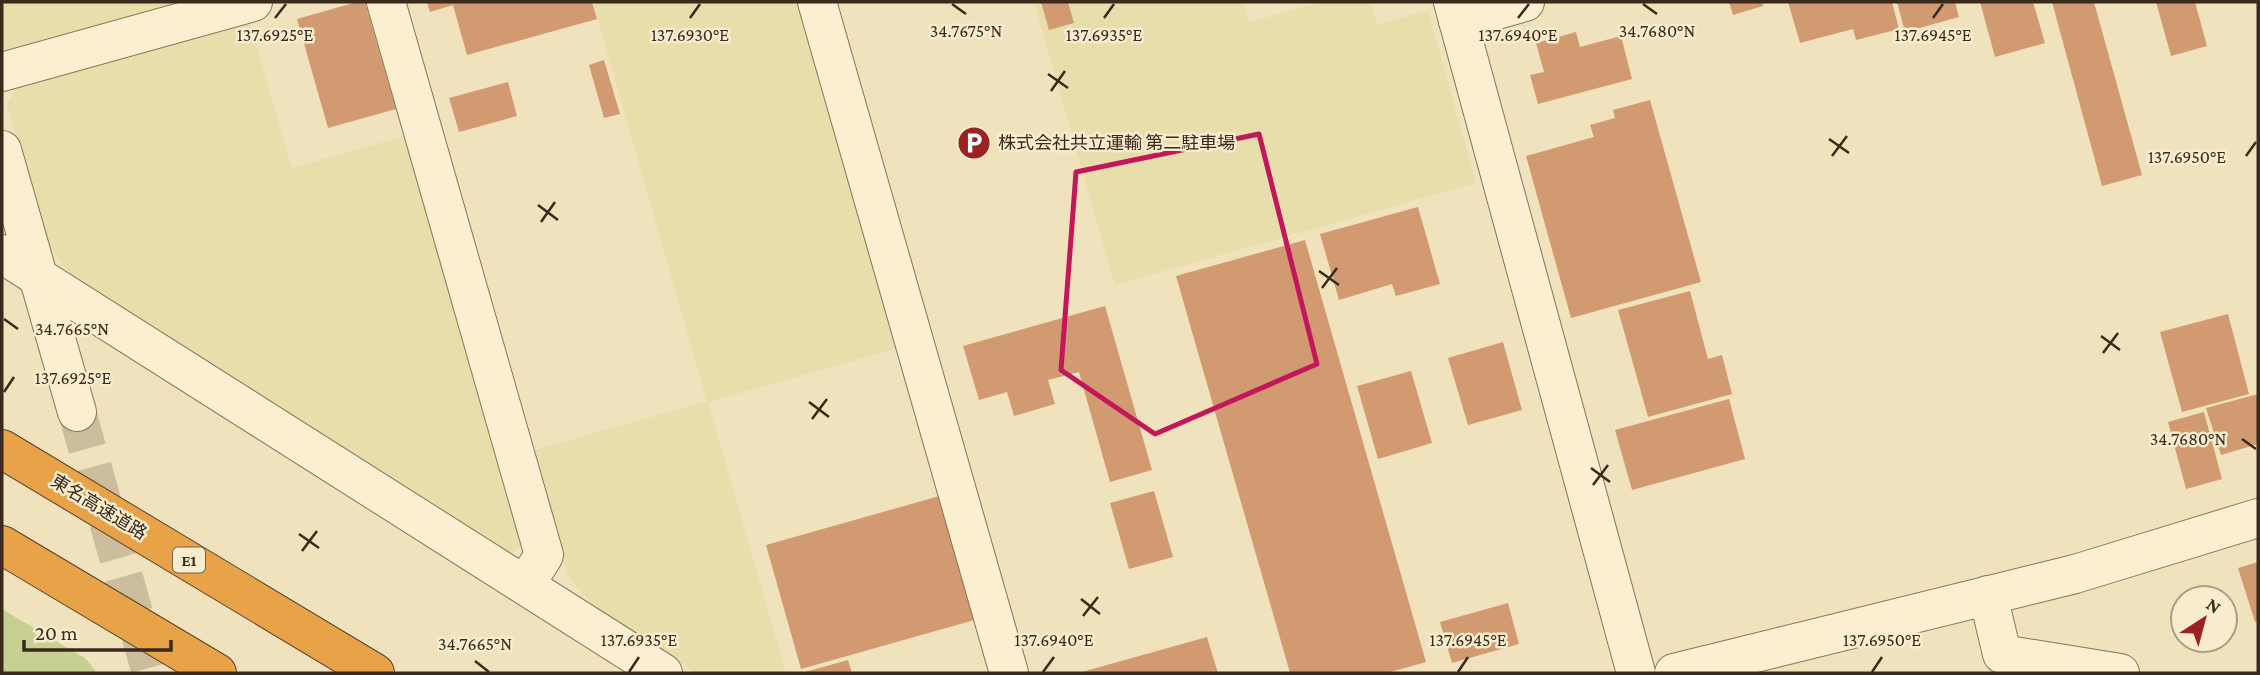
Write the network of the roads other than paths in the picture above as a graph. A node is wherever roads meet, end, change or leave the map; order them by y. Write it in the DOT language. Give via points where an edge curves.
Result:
graph roads {
  1 [pos="253,2"];
  2 [pos="386,2"];
  3 [pos="817,2"];
  4 [pos="1525,2"];
  5 [pos="1455,11"];
  6 [pos="2,72"];
  7 [pos="2,150"];
  8 [pos="2,254"];
  9 [pos="38,276"];
  10 [pos="77,412"];
  11 [pos="2,449"];
  12 [pos="2258,518"];
  13 [pos="2,545"];
  14 [pos="525,585"];
  15 [pos="1988,596"];
  16 [pos="217,673"];
  17 [pos="375,673"];
  18 [pos="663,673"];
  19 [pos="1009,673"];
  20 [pos="1636,673"];
  21 [pos="1674,673"];
  22 [pos="2120,673"];
  1 -- 6 [label="street"];
  2 -- 14 [label="street" via="544,555"];
  3 -- 19 [label="street"];
  4 -- 5 [label="street"];
  5 -- 20 [label="street"];
  7 -- 9 [label="street"];
  8 -- 9 [label="street"];
  9 -- 10 [label="street"];
  9 -- 14 [label="street"];
  11 -- 17 [label="highway, 東名高速道路 / E1"];
  12 -- 15 [label="street"];
  13 -- 16 [label="highway"];
  14 -- 18 [label="street"];
  15 -- 21 [label="street"];
  15 -- 22 [label="street" via="2002,654"];
}
